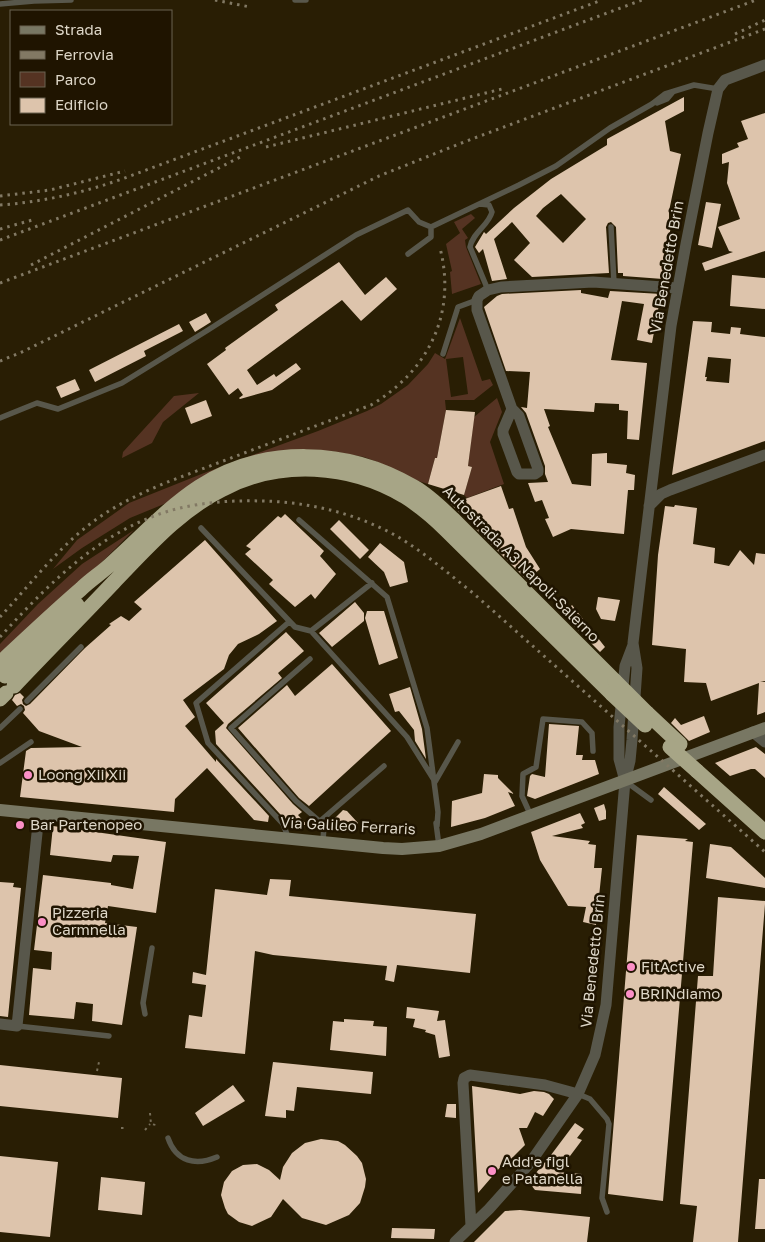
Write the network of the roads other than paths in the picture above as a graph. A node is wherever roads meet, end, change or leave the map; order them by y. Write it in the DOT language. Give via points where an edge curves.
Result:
graph roads {
  1 [pos="71,0"];
  2 [pos="295,0"];
  3 [pos="306,0"];
  4 [pos="0,4"];
  5 [pos="765,66"];
  6 [pos="718,89"];
  7 [pos="478,204"];
  8 [pos="431,227"];
  9 [pos="611,227"];
  10 [pos="408,254"];
  11 [pos="614,283"];
  12 [pos="677,288"];
  13 [pos="488,290"];
  14 [pos="477,300"];
  15 [pos="442,354"];
  16 [pos="512,409"];
  17 [pos="0,418"];
  18 [pos="765,455"];
  19 [pos="649,506"];
  20 [pos="299,520"];
  21 [pos="201,528"];
  22 [pos="117,569"];
  23 [pos="372,583"];
  24 [pos="289,622"];
  25 [pos="311,631"];
  26 [pos="81,647"];
  27 [pos="310,659"];
  28 [pos="5,683"];
  29 [pos="27,701"];
  30 [pos="20,709"];
  31 [pos="0,728"];
  32 [pos="759,730"];
  33 [pos="32,742"];
  34 [pos="458,742"];
  35 [pos="765,742"];
  36 [pos="593,751"];
  37 [pos="0,763"];
  38 [pos="384,766"];
  39 [pos="701,769"];
  40 [pos="624,781"];
  41 [pos="435,782"];
  42 [pos="651,800"];
  43 [pos="0,810"];
  44 [pos="38,814"];
  45 [pos="531,816"];
  46 [pos="765,820"];
  47 [pos="319,822"];
  48 [pos="765,832"];
  49 [pos="289,840"];
  50 [pos="323,843"];
  51 [pos="439,846"];
  52 [pos="152,948"];
  53 [pos="145,1014"];
  54 [pos="0,1024"];
  55 [pos="17,1026"];
  56 [pos="109,1036"];
  57 [pos="578,1094"];
  58 [pos="168,1138"];
  59 [pos="217,1156"];
  60 [pos="607,1212"];
  61 [pos="472,1226"];
  62 [pos="459,1240"];
  1 -- 4 [label="lane"];
  2 -- 3 [label="lane"];
  5 -- 6 [label="street" via="726,80"];
  6 -- 7 [label="lane" via="694,86 665,94 556,166"];
  6 -- 12 [label="street, Via Benedetto Brin"];
  7 -- 8 [label="lane"];
  7 -- 13 [label="lane" via="489,206 492,212 489,220 476,232 470,246"];
  8 -- 10 [label="lane" via="431,237"];
  8 -- 17 [label="lane" via="419,222 408,210 356,234 122,383 58,408 37,403"];
  9 -- 11 [label="lane"];
  11 -- 12 [label="street"];
  11 -- 13 [label="street" via="501,286"];
  12 -- 19 [label="street, Via Benedetto Brin"];
  13 -- 14 [label="street"];
  14 -- 15 [label="lane" via="458,307"];
  14 -- 16 [label="street" via="477,310"];
  16 -- 16 [label="street" via="503,434 517,472 535,474 538,469 519,416"];
  18 -- 19 [label="street" via="670,490"];
  19 -- 40 [label="street, Via Benedetto Brin" via="634,643 625,666 619,727 619,759"];
  20 -- 23 [label="lane"];
  21 -- 24 [label="lane"];
  22 -- 28 [label="highway"];
  22 -- 28 [label="highway" via="82,588"];
  22 -- 39 [label="highway, Autostrada A3 Napoli-Salerno, bridge" via="181,516 234,483 285,470 317,470 362,478 391,489 430,515"];
  23 -- 25 [label="lane"];
  23 -- 41 [label="lane" via="387,597 428,728"];
  24 -- 25 [label="lane"];
  24 -- 49 [label="lane" via="196,703 208,744 278,818"];
  25 -- 41 [label="lane" via="407,737"];
  26 -- 29 [label="lane"];
  27 -- 47 [label="lane" via="231,728"];
  30 -- 31 [label="lane"];
  32 -- 35 [label="street"];
  32 -- 40 [label="main road, Via Galileo Ferraris"];
  33 -- 37 [label="lane"];
  34 -- 41 [label="lane"];
  36 -- 45 [label="lane" via="592,733 582,722 543,719 536,767 523,774 522,796"];
  38 -- 47 [label="lane"];
  39 -- 46 [label="highway, Autostrada A3 Napoli-Salerno"];
  39 -- 48 [label="highway, Autostrada A3 Napoli-Salerno"];
  40 -- 42 [label="lane"];
  40 -- 45 [label="main road, Via Galileo Ferraris"];
  40 -- 57 [label="street, Via Benedetto Brin" via="606,1005 595,1055"];
  41 -- 51 [label="lane"];
  43 -- 44 [label="main road, Via Galileo Ferraris"];
  44 -- 49 [label="main road, Via Galileo Ferraris"];
  44 -- 55 [label="street"];
  45 -- 51 [label="main road, Via Galileo Ferraris"];
  47 -- 50 [label="lane" via="324,825"];
  49 -- 50 [label="main road, Via Galileo Ferraris"];
  50 -- 51 [label="main road, Via Galileo Ferraris" via="393,848"];
  52 -- 53 [label="lane" via="143,1003"];
  54 -- 55 [label="street"];
  55 -- 56 [label="lane"];
  57 -- 60 [label="lane" via="590,1099 611,1129 602,1198"];
  57 -- 61 [label="street, Via Benedetto Brin" via="530,1163"];
  57 -- 61 [label="street" via="545,1085 470,1075 464,1078"];
  58 -- 59 [label="lane" via="174,1149 188,1160 201,1162"];
  61 -- 62 [label="street, Via Benedetto Brin"];
}
